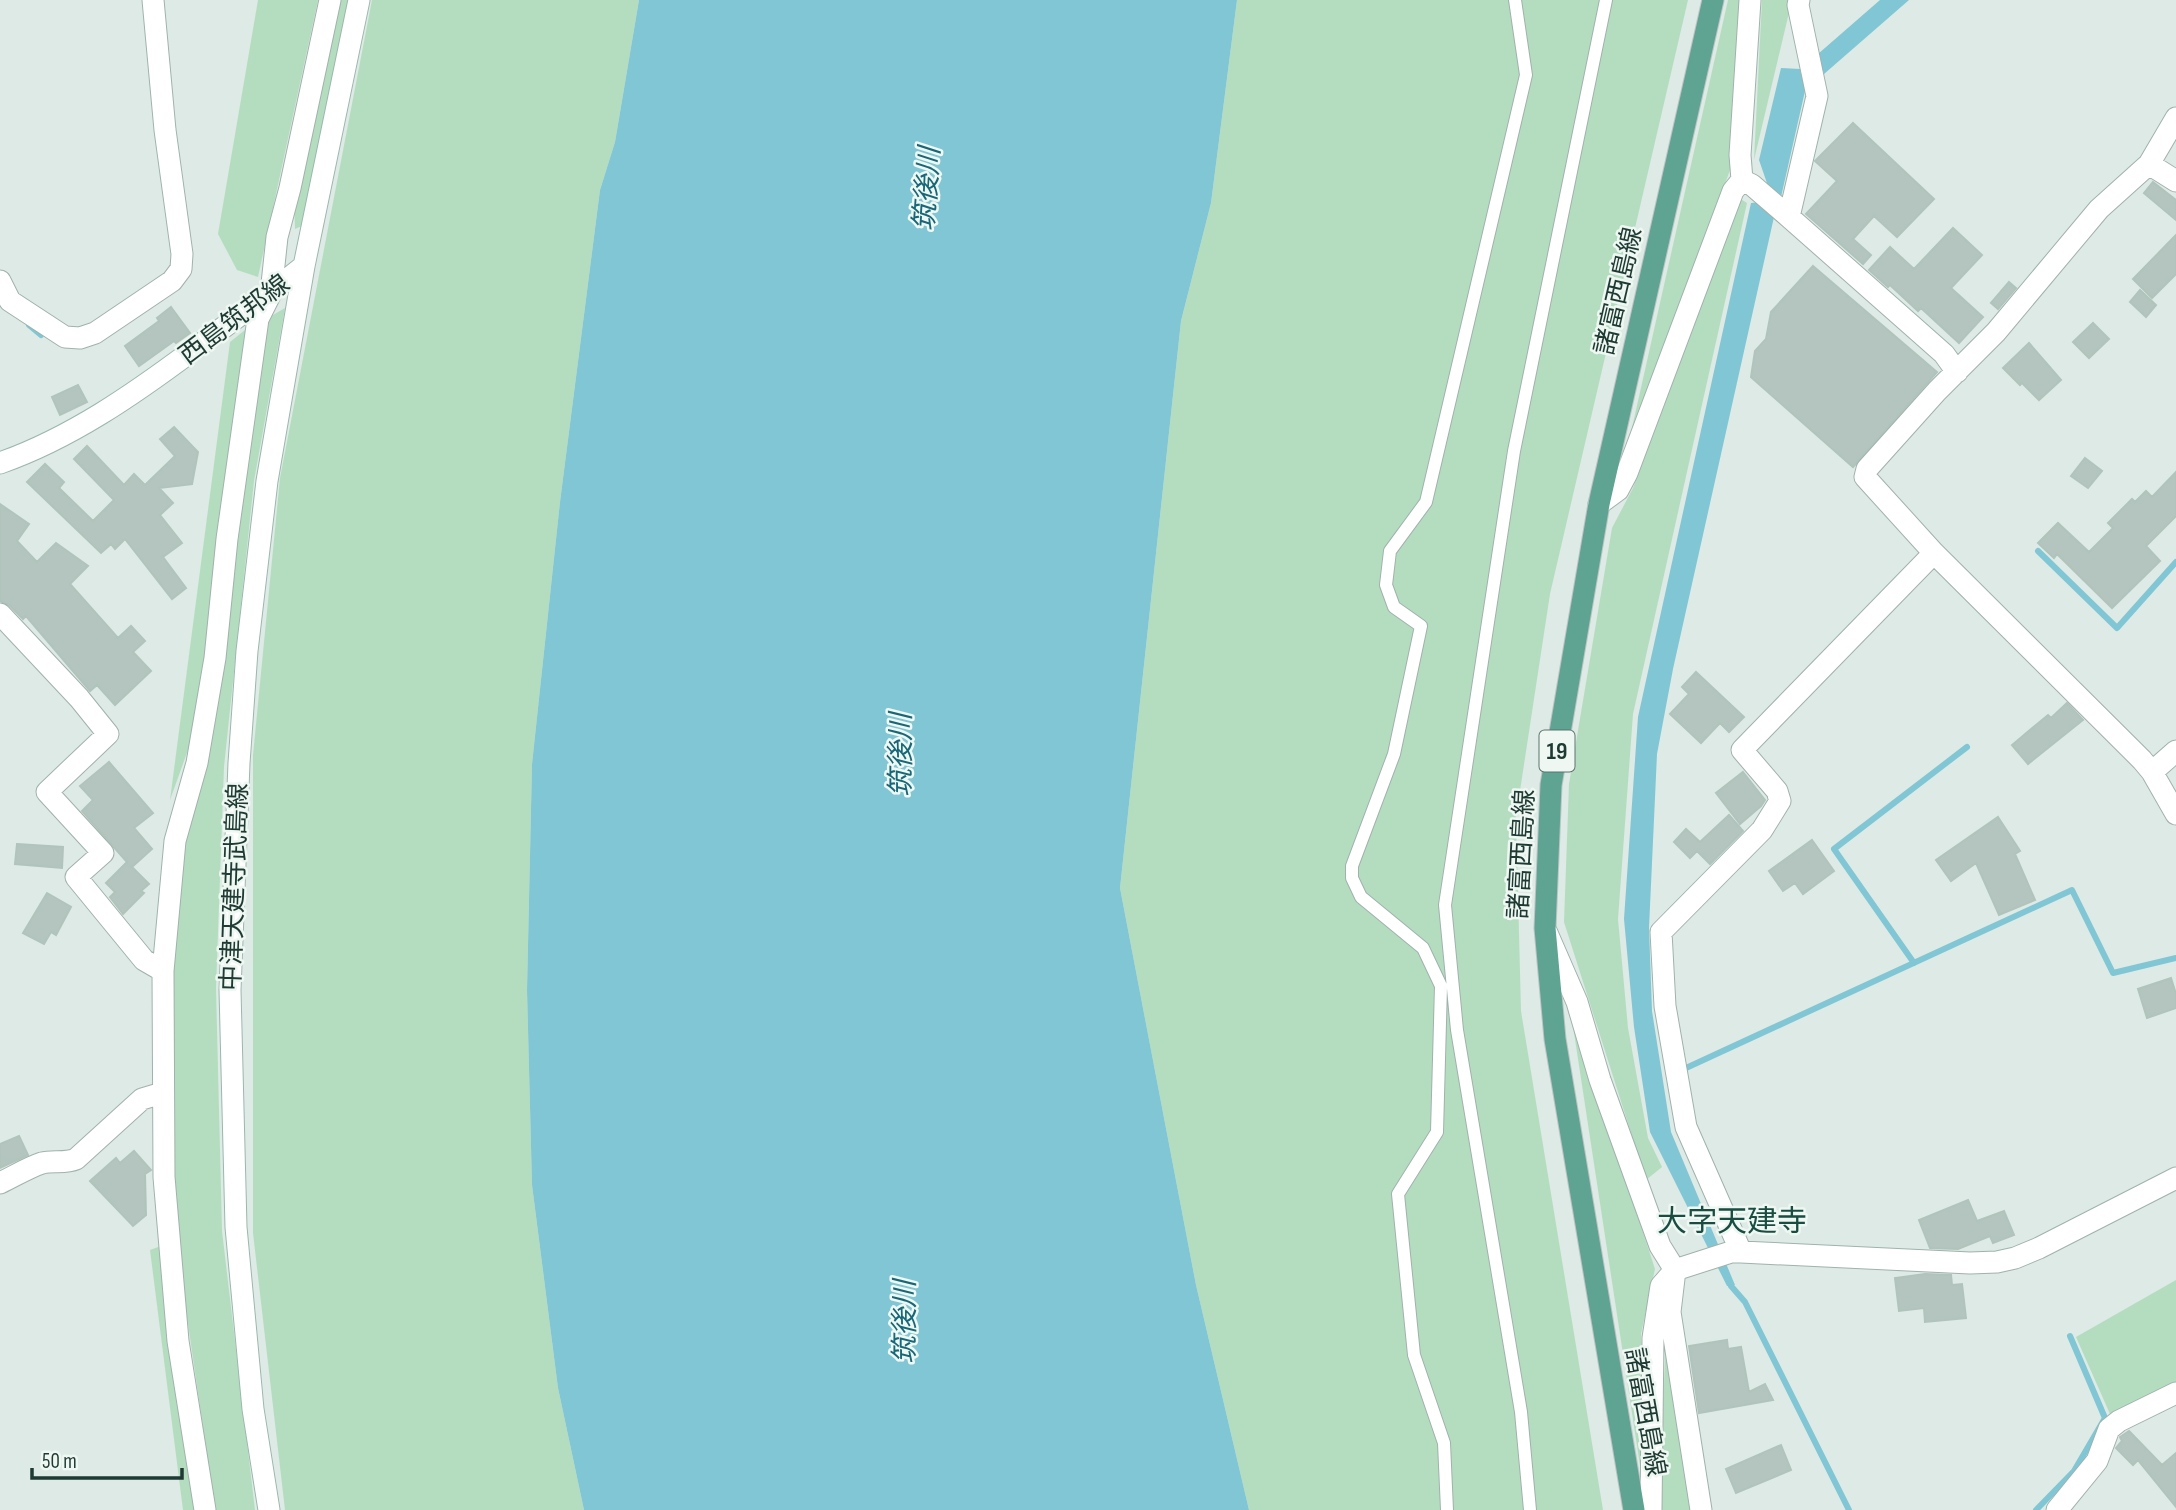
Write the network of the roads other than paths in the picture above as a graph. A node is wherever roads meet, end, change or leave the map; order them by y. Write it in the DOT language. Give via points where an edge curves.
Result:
graph roads {
  1 [pos="153,0"];
  2 [pos="330,0"];
  3 [pos="359,0"];
  4 [pos="1515,0"];
  5 [pos="1606,0"];
  6 [pos="1713,0"];
  7 [pos="1751,0"];
  8 [pos="1799,0"];
  9 [pos="2176,118"];
  10 [pos="2149,164"];
  11 [pos="2176,181"];
  12 [pos="1751,186"];
  13 [pos="1782,211"];
  14 [pos="304,266"];
  15 [pos="0,281"];
  16 [pos="271,293"];
  17 [pos="1957,372"];
  18 [pos="3,456"];
  19 [pos="1599,504"];
  20 [pos="1934,553"];
  21 [pos="0,614"];
  22 [pos="2176,751"];
  23 [pos="2152,772"];
  24 [pos="2176,814"];
  25 [pos="1545,928"];
  26 [pos="163,971"];
  27 [pos="162,1093"];
  28 [pos="2176,1178"];
  29 [pos="0,1183"];
  30 [pos="1736,1252"];
  31 [pos="1675,1270"];
  32 [pos="2176,1393"];
  33 [pos="205,1510"];
  34 [pos="269,1510"];
  35 [pos="1447,1510"];
  36 [pos="1530,1510"];
  37 [pos="1634,1510"];
  38 [pos="1651,1510"];
  39 [pos="1701,1510"];
  40 [pos="2057,1510"];
  1 -- 15 [label="street" via="181,269 172,281 95,333 80,338 65,337 10,301"];
  2 -- 16 [label="street" via="277,237"];
  3 -- 14 [label="street, 西島筑邦線"];
  4 -- 35 [label="lane" via="1526,75 1426,502 1390,551 1386,585 1394,607 1421,626 1394,754 1352,866 1361,897 1423,948 1441,986 1437,1132 1398,1194 1414,1356 1444,1443"];
  5 -- 36 [label="lane" via="1514,451 1445,905 1457,1030 1521,1412"];
  6 -- 19 [label="main road, 諸富西島線 / 19"];
  7 -- 12 [label="street" via="1740,155"];
  8 -- 13 [label="street" via="1817,96"];
  9 -- 10 [label="street"];
  10 -- 11 [label="street"];
  10 -- 17 [label="street" via="2099,209"];
  12 -- 13 [label="street"];
  12 -- 19 [label="street" via="1733,191 1627,473 1618,490"];
  13 -- 17 [label="street" via="1944,354"];
  14 -- 16 [label="street, 西島筑邦線"];
  14 -- 34 [label="street, 中津天建寺武島線" via="267,481 247,651 229,990 236,1227 253,1409"];
  16 -- 18 [label="street, 西島筑邦線" via="94,417"];
  16 -- 26 [label="street" via="258,319 215,658 197,763 174,841"];
  17 -- 20 [label="street" via="1867,469 1865,477"];
  19 -- 25 [label="main road, 諸富西島線 / 19" via="1551,785"];
  20 -- 23 [label="street"];
  20 -- 30 [label="street" via="1742,750 1780,800 1762,830 1661,932 1665,1006 1686,1127"];
  21 -- 26 [label="street" via="108,734 47,792 103,853 76,877 144,960"];
  22 -- 23 [label="street"];
  23 -- 24 [label="street"];
  25 -- 31 [label="street" via="1577,1002 1660,1246"];
  25 -- 37 [label="main road, 諸富西島線 / 19" via="1565,1105"];
  26 -- 27 [label="street"];
  27 -- 29 [label="street" via="142,1099 69,1163 40,1164"];
  27 -- 33 [label="street" via="178,1341"];
  28 -- 30 [label="street" via="2039,1248 1997,1262"];
  30 -- 31 [label="street"];
  31 -- 38 [label="street" via="1661,1286 1653,1338"];
  31 -- 39 [label="street" via="1670,1312"];
  32 -- 40 [label="street" via="2109,1429 2097,1461"];
}
